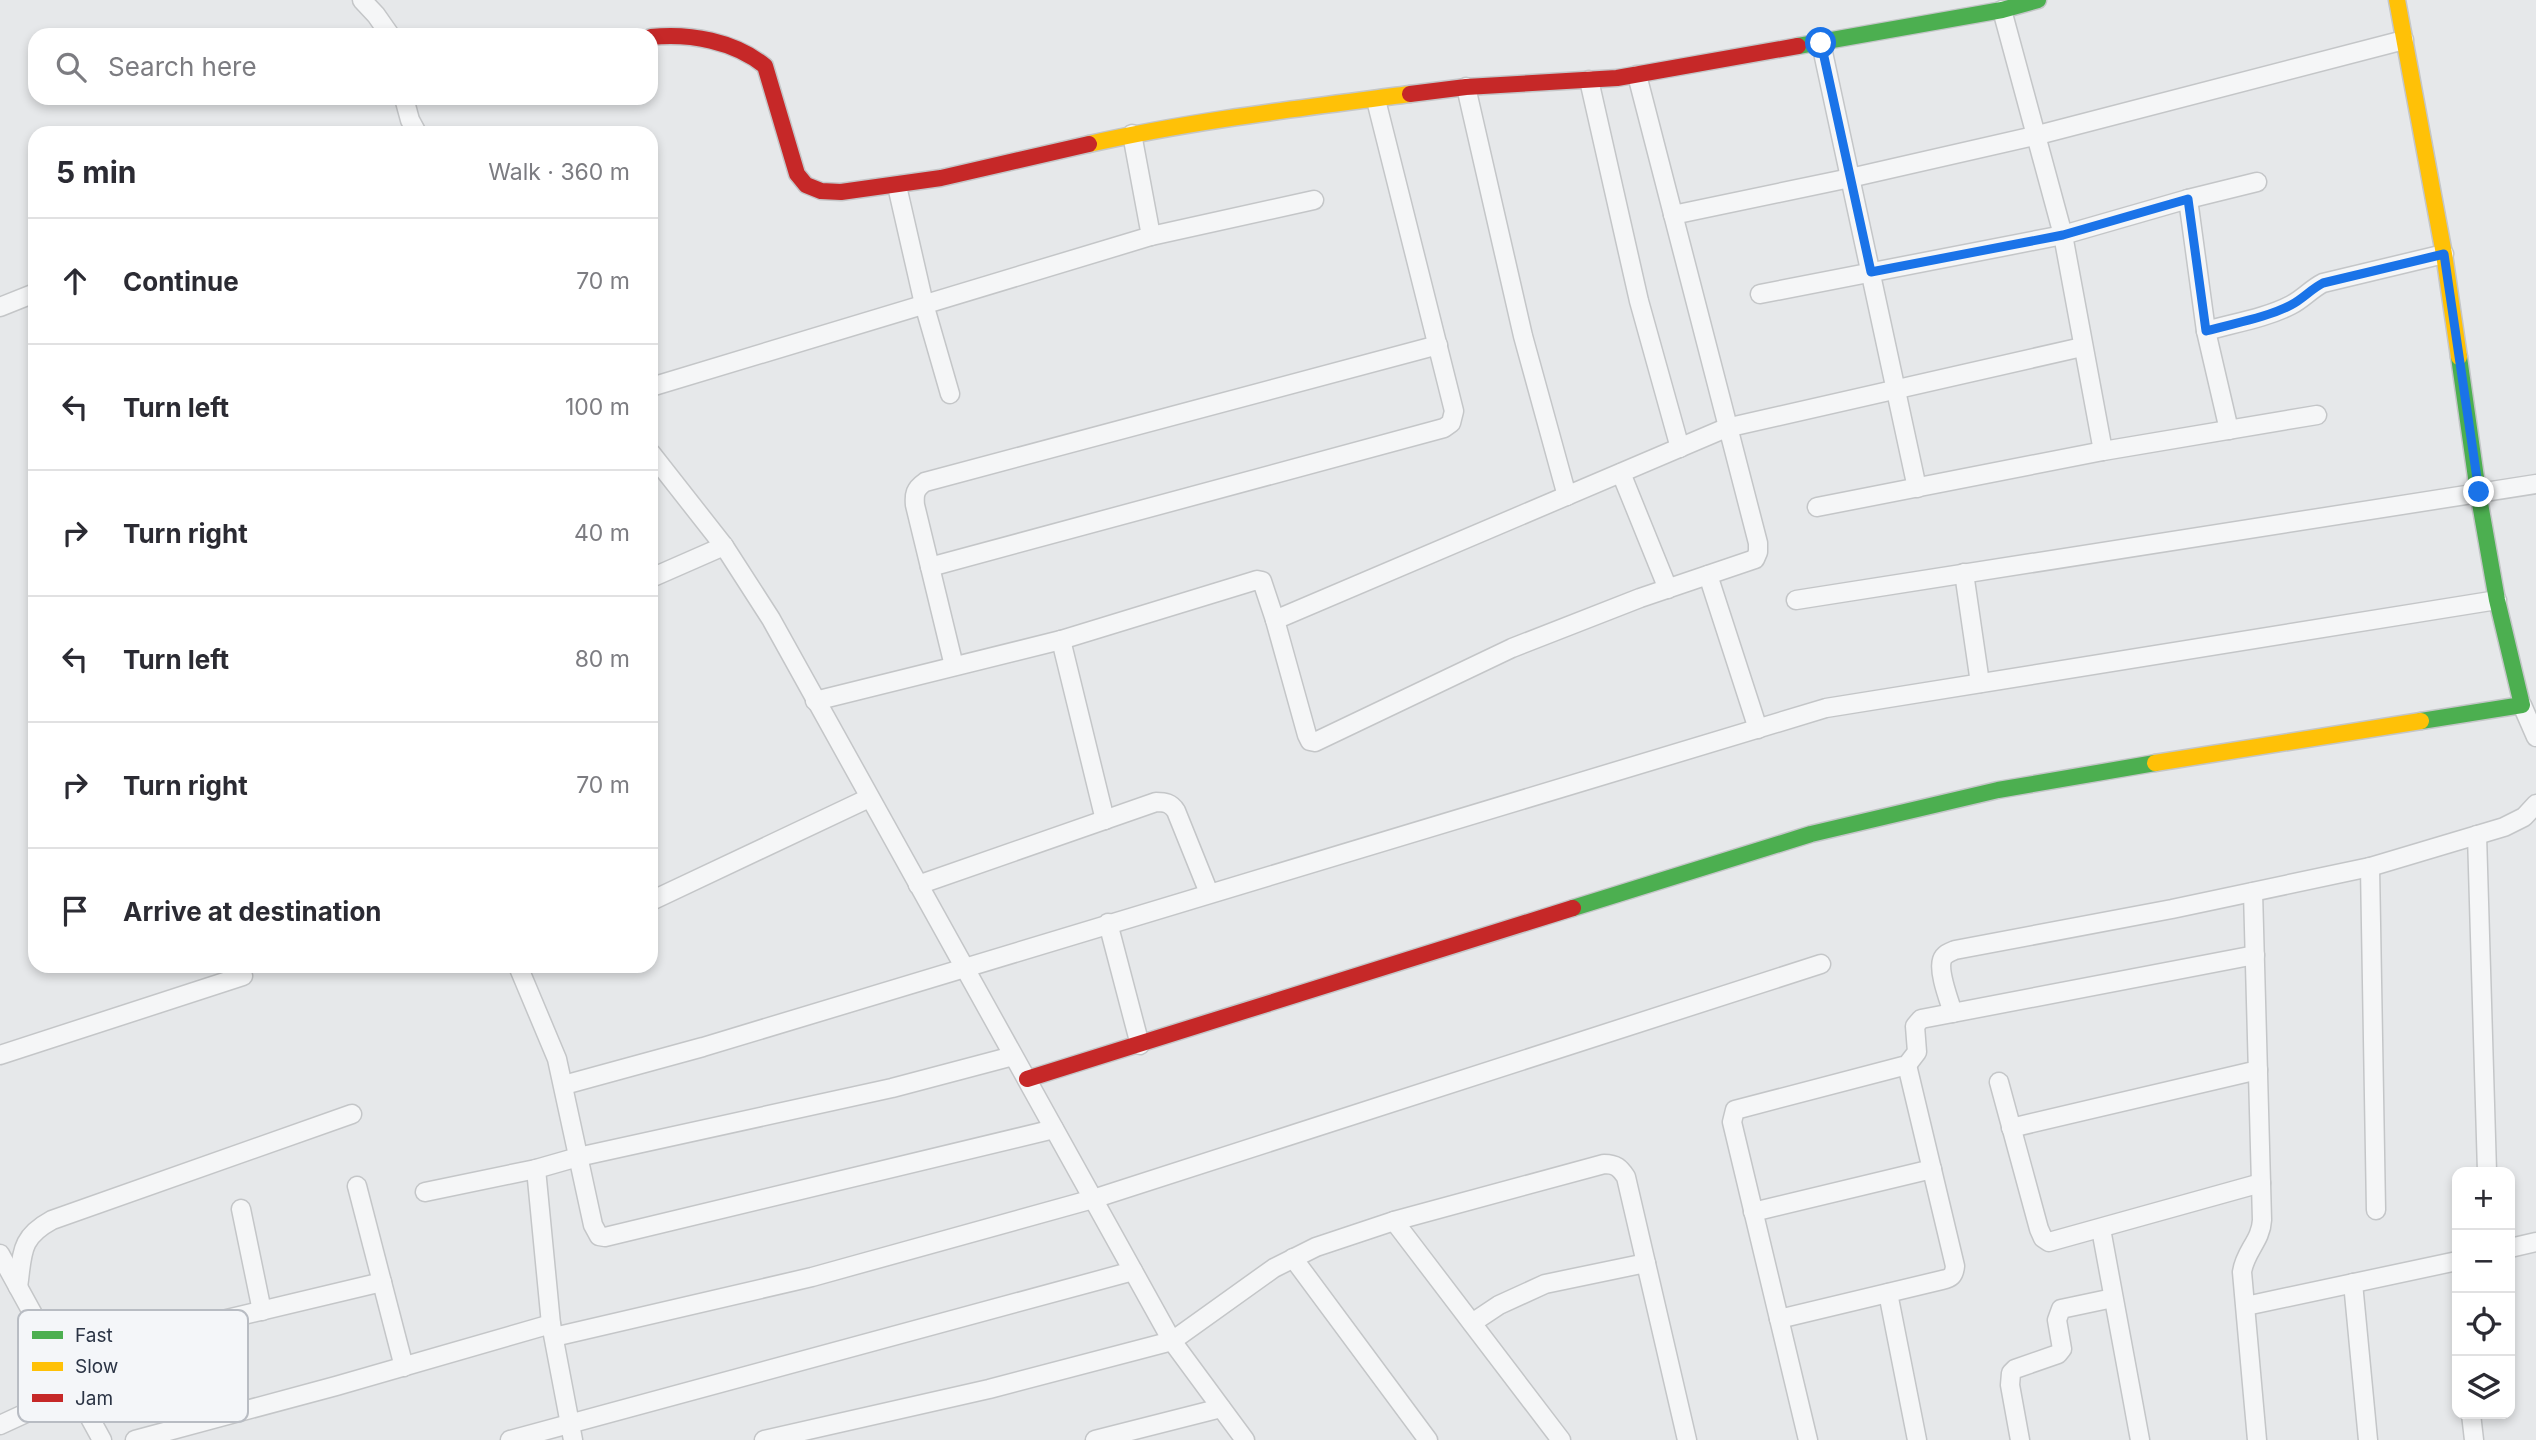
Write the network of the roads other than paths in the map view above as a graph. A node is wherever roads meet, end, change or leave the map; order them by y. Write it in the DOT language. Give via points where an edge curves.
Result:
graph roads {
  1 [pos="362,0"];
  2 [pos="2038,0"];
  3 [pos="2397,0"];
  4 [pos="2002,10"];
  5 [pos="385,28"];
  6 [pos="658,36"];
  7 [pos="2404,40"];
  8 [pos="1821,43"];
  9 [pos="1637,75"];
  10 [pos="1589,80"];
  11 [pos="1466,88"];
  12 [pos="1376,100"];
  13 [pos="406,105"];
  14 [pos="413,126"];
  15 [pos="1132,134"];
  16 [pos="2038,135"];
  17 [pos="1850,178"];
  18 [pos="2257,182"];
  19 [pos="897,186"];
  20 [pos="2188,199"];
  21 [pos="1314,200"];
  22 [pos="1673,215"];
  23 [pos="2063,235"];
  24 [pos="1151,236"];
  25 [pos="2444,254"];
  26 [pos="1871,272"];
  27 [pos="1760,294"];
  28 [pos="28,296"];
  29 [pos="924,304"];
  30 [pos="0,307"];
  31 [pos="2206,331"];
  32 [pos="1438,345"];
  33 [pos="2082,347"];
  34 [pos="658,385"];
  35 [pos="1895,388"];
  36 [pos="950,394"];
  37 [pos="2317,415"];
  38 [pos="1726,428"];
  39 [pos="2229,430"];
  40 [pos="1680,448"];
  41 [pos="2103,451"];
  42 [pos="658,462"];
  43 [pos="1621,473"];
  44 [pos="2536,484"];
  45 [pos="1917,488"];
  46 [pos="2479,492"];
  47 [pos="1567,496"];
  48 [pos="1817,507"];
  49 [pos="723,545"];
  50 [pos="930,567"];
  51 [pos="1964,573"];
  52 [pos="1708,575"];
  53 [pos="658,576"];
  54 [pos="1668,589"];
  55 [pos="1796,600"];
  56 [pos="2497,600"];
  57 [pos="1275,620"];
  58 [pos="1061,640"];
  59 [pos="954,666"];
  60 [pos="1980,683"];
  61 [pos="815,701"];
  62 [pos="2522,705"];
  63 [pos="1758,729"];
  64 [pos="2536,737"];
  65 [pos="869,798"];
  66 [pos="2536,804"];
  67 [pos="1105,820"];
  68 [pos="2477,835"];
  69 [pos="2370,867"];
  70 [pos="918,885"];
  71 [pos="2253,892"];
  72 [pos="1209,893"];
  73 [pos="658,898"];
  74 [pos="1108,923"];
  75 [pos="2255,955"];
  76 [pos="1821,964"];
  77 [pos="963,967"];
  78 [pos="521,973"];
  79 [pos="243,976"];
  80 [pos="1953,1013"];
  81 [pos="1140,1045"];
  82 [pos="0,1055"];
  83 [pos="1013,1056"];
  84 [pos="1908,1065"];
  85 [pos="2258,1070"];
  86 [pos="1027,1079"];
  87 [pos="1999,1082"];
  88 [pos="564,1084"];
  89 [pos="352,1114"];
  90 [pos="2011,1128"];
  91 [pos="1054,1129"];
  92 [pos="578,1157"];
  93 [pos="2487,1167"];
  94 [pos="536,1169"];
  95 [pos="1932,1169"];
  96 [pos="2261,1183"];
  97 [pos="357,1186"];
  98 [pos="425,1192"];
  99 [pos="1093,1199"];
  100 [pos="241,1209"];
  101 [pos="2376,1210"];
  102 [pos="1753,1212"];
  103 [pos="1394,1222"];
  104 [pos="2101,1228"];
  105 [pos="2536,1242"];
  106 [pos="2515,1247"];
  107 [pos="0,1254"];
  108 [pos="1293,1258"];
  109 [pos="2452,1262"];
  110 [pos="1646,1263"];
  111 [pos="1133,1271"];
  112 [pos="382,1282"];
  113 [pos="2353,1283"];
  114 [pos="18,1287"];
  115 [pos="1888,1293"];
  116 [pos="2113,1298"];
  117 [pos="2246,1306"];
  118 [pos="31,1310"];
  119 [pos="262,1311"];
  120 [pos="248,1314"];
  121 [pos="1779,1320"];
  122 [pos="1472,1323"];
  123 [pos="552,1331"];
  124 [pos="1172,1341"];
  125 [pos="404,1367"];
  126 [pos="1221,1408"];
  127 [pos="248,1409"];
  128 [pos="18,1417"];
  129 [pos="2472,1419"];
  130 [pos="93,1422"];
  131 [pos="201,1422"];
  132 [pos="0,1425"];
  133 [pos="571,1431"];
  134 [pos="102,1440"];
  135 [pos="135,1440"];
  136 [pos="510,1440"];
  137 [pos="764,1440"];
  138 [pos="1095,1440"];
  139 [pos="1245,1440"];
  140 [pos="1428,1440"];
  141 [pos="1561,1440"];
  142 [pos="1687,1440"];
  143 [pos="1808,1440"];
  144 [pos="1917,1440"];
  145 [pos="2020,1440"];
  146 [pos="2140,1440"];
  147 [pos="2257,1440"];
  148 [pos="2368,1440"];
  149 [pos="2474,1440"];
  1 -- 5 [label="street"];
  2 -- 4 [label="street"];
  3 -- 7 [label="street"];
  4 -- 8 [label="street"];
  4 -- 16 [label="street"];
  6 -- 19 [label="street" via="717,42 765,66 792,162 806,185 841,192"];
  7 -- 16 [label="street"];
  7 -- 25 [label="street"];
  8 -- 9 [label="street"];
  8 -- 17 [label="street"];
  9 -- 10 [label="street"];
  9 -- 22 [label="street"];
  10 -- 11 [label="street"];
  10 -- 40 [label="street" via="1639,301"];
  11 -- 12 [label="street"];
  11 -- 47 [label="street" via="1523,336"];
  12 -- 15 [label="street"];
  12 -- 32 [label="street"];
  13 -- 14 [label="street"];
  15 -- 19 [label="street"];
  15 -- 24 [label="street"];
  16 -- 17 [label="street"];
  16 -- 23 [label="street"];
  17 -- 22 [label="street"];
  17 -- 26 [label="street"];
  18 -- 20 [label="street"];
  19 -- 29 [label="street"];
  20 -- 23 [label="street"];
  20 -- 31 [label="street"];
  21 -- 24 [label="street"];
  22 -- 38 [label="street"];
  23 -- 26 [label="street"];
  23 -- 33 [label="street"];
  24 -- 29 [label="street"];
  25 -- 31 [label="street" via="2323,283 2288,307"];
  25 -- 46 [label="street"];
  26 -- 27 [label="street"];
  26 -- 35 [label="street"];
  28 -- 30 [label="street"];
  29 -- 34 [label="street"];
  29 -- 36 [label="street"];
  31 -- 39 [label="street"];
  32 -- 50 [label="street" via="1454,411 1444,428"];
  32 -- 50 [label="street" via="925,482 914,494"];
  33 -- 35 [label="street"];
  33 -- 41 [label="street"];
  35 -- 38 [label="street"];
  35 -- 45 [label="street"];
  37 -- 39 [label="street"];
  38 -- 40 [label="street"];
  38 -- 52 [label="street" via="1758,552 1755,559"];
  39 -- 41 [label="street"];
  40 -- 43 [label="street"];
  41 -- 45 [label="street"];
  42 -- 49 [label="street"];
  43 -- 47 [label="street"];
  43 -- 54 [label="street"];
  44 -- 46 [label="street"];
  45 -- 48 [label="street"];
  46 -- 51 [label="street"];
  46 -- 56 [label="street"];
  47 -- 57 [label="street"];
  49 -- 53 [label="street"];
  49 -- 61 [label="street" via="771,619"];
  50 -- 59 [label="street"];
  51 -- 55 [label="street"];
  51 -- 60 [label="street"];
  52 -- 54 [label="street"];
  52 -- 63 [label="street"];
  54 -- 57 [label="street" via="1512,648 1315,742 1307,735"];
  56 -- 60 [label="street"];
  56 -- 62 [label="street"];
  57 -- 58 [label="street" via="1266,588 1256,580"];
  58 -- 59 [label="street"];
  58 -- 67 [label="street"];
  59 -- 61 [label="street"];
  60 -- 63 [label="street" via="1826,708"];
  61 -- 65 [label="street"];
  62 -- 64 [label="street"];
  62 -- 81 [label="street" via="2012,788 1811,834"];
  63 -- 72 [label="street"];
  65 -- 70 [label="street"];
  65 -- 73 [label="street"];
  66 -- 68 [label="street" via="2525,817"];
  67 -- 70 [label="street"];
  67 -- 72 [label="street" via="1156,802 1172,804"];
  68 -- 69 [label="street"];
  68 -- 93 [label="street"];
  69 -- 71 [label="street"];
  69 -- 101 [label="street"];
  70 -- 77 [label="street"];
  71 -- 75 [label="street"];
  71 -- 80 [label="street" via="1955,950 1942,959 1941,970"];
  72 -- 74 [label="street"];
  74 -- 77 [label="street"];
  74 -- 81 [label="street"];
  75 -- 80 [label="street"];
  75 -- 85 [label="street"];
  76 -- 99 [label="street"];
  77 -- 83 [label="street"];
  77 -- 88 [label="street" via="703,1047"];
  78 -- 88 [label="street" via="549,1035"];
  79 -- 82 [label="street"];
  80 -- 84 [label="street" via="1917,1021 1917,1052"];
  81 -- 86 [label="street"];
  83 -- 86 [label="street"];
  83 -- 92 [label="street" via="892,1088"];
  84 -- 95 [label="street"];
  84 -- 102 [label="street" via="1735,1110 1732,1122"];
  85 -- 90 [label="street"];
  85 -- 96 [label="street"];
  86 -- 91 [label="street"];
  87 -- 90 [label="street"];
  88 -- 92 [label="street"];
  89 -- 114 [label="street" via="52,1220 30,1234"];
  90 -- 104 [label="street" via="2043,1238 2049,1242"];
  91 -- 92 [label="street" via="605,1237 595,1232"];
  91 -- 99 [label="street"];
  92 -- 94 [label="street"];
  94 -- 98 [label="street"];
  94 -- 123 [label="street"];
  95 -- 102 [label="street"];
  95 -- 115 [label="street" via="1954,1274"];
  96 -- 104 [label="street"];
  96 -- 117 [label="street" via="2262,1230 2242,1272"];
  97 -- 112 [label="street"];
  99 -- 111 [label="street"];
  99 -- 123 [label="street" via="812,1277"];
  100 -- 119 [label="street"];
  102 -- 121 [label="street"];
  103 -- 108 [label="street"];
  103 -- 110 [label="street" via="1614,1164 1626,1177"];
  103 -- 122 [label="street"];
  104 -- 116 [label="street"];
  105 -- 106 [label="street"];
  107 -- 114 [label="street"];
  108 -- 124 [label="street"];
  108 -- 140 [label="street"];
  109 -- 113 [label="street"];
  110 -- 122 [label="street" via="1545,1284"];
  110 -- 142 [label="street"];
  111 -- 124 [label="street"];
  111 -- 133 [label="street"];
  112 -- 119 [label="street"];
  112 -- 125 [label="street"];
  113 -- 117 [label="street"];
  113 -- 148 [label="street"];
  114 -- 118 [label="street"];
  115 -- 121 [label="street"];
  115 -- 144 [label="street"];
  116 -- 145 [label="street" via="2062,1309 2057,1320 2059,1354 2011,1373"];
  116 -- 146 [label="street"];
  117 -- 147 [label="street"];
  119 -- 120 [label="street"];
  121 -- 143 [label="street"];
  122 -- 141 [label="street"];
  123 -- 125 [label="street"];
  123 -- 133 [label="street"];
  124 -- 126 [label="street"];
  124 -- 137 [label="street"];
  125 -- 127 [label="street"];
  126 -- 138 [label="street"];
  126 -- 139 [label="street"];
  128 -- 132 [label="street"];
  129 -- 149 [label="street"];
  130 -- 134 [label="street"];
  131 -- 135 [label="street"];
  133 -- 136 [label="street"];
}
